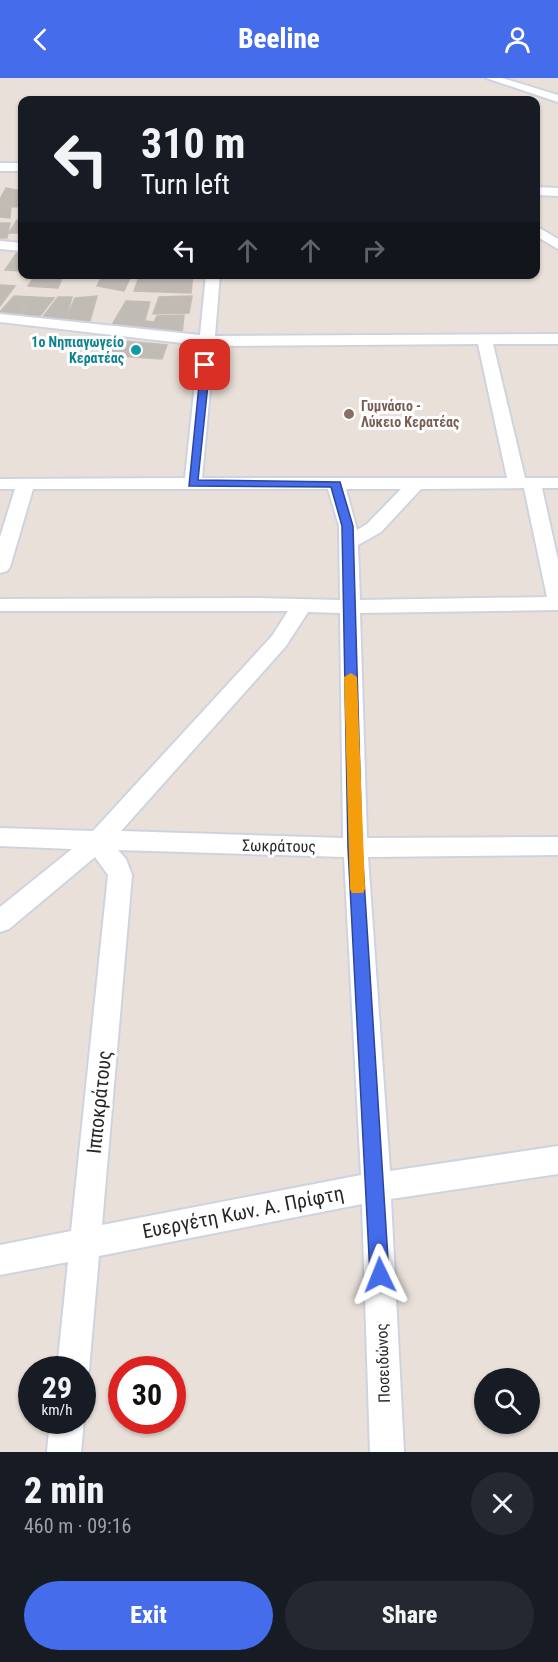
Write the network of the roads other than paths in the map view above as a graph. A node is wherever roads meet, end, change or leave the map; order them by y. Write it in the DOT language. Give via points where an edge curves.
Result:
graph roads {
  1 [pos="491,78"];
  2 [pos="558,99"];
  3 [pos="0,166"];
  4 [pos="18,168"];
  5 [pos="540,191"];
  6 [pos="558,192"];
  7 [pos="542,231"];
  8 [pos="558,245"];
  9 [pos="0,246"];
  10 [pos="18,247"];
  11 [pos="213,279"];
  12 [pos="0,318"];
  13 [pos="558,339"];
  14 [pos="208,341"];
  15 [pos="485,341"];
  16 [pos="524,483"];
  17 [pos="558,483"];
  18 [pos="0,484"];
  19 [pos="26,484"];
  20 [pos="193,484"];
  21 [pos="336,484"];
  22 [pos="415,484"];
  23 [pos="349,542"];
  24 [pos="0,567"];
  25 [pos="558,603"];
  26 [pos="0,605"];
  27 [pos="302,607"];
  28 [pos="349,608"];
  29 [pos="0,837"];
  30 [pos="97,842"];
  31 [pos="558,846"];
  32 [pos="355,848"];
  33 [pos="0,922"];
  34 [pos="558,1160"];
  35 [pos="376,1187"];
  36 [pos="86,1242"];
  37 [pos="0,1260"];
  38 [pos="74,1356"];
  39 [pos="66,1434"];
  40 [pos="64,1452"];
  41 [pos="387,1452"];
  1 -- 2 [label="street"];
  3 -- 4 [label="street"];
  5 -- 6 [label="street"];
  7 -- 8 [label="street"];
  9 -- 10 [label="street"];
  11 -- 14 [label="street"];
  12 -- 14 [label="street"];
  13 -- 15 [label="street"];
  14 -- 15 [label="street"];
  14 -- 20 [label="street"];
  15 -- 16 [label="street"];
  16 -- 17 [label="street"];
  16 -- 22 [label="street"];
  16 -- 25 [label="street"];
  18 -- 19 [label="street"];
  19 -- 20 [label="street"];
  19 -- 24 [label="street"];
  20 -- 21 [label="street"];
  21 -- 22 [label="street"];
  21 -- 23 [label="street, Ποσειδώνος"];
  22 -- 23 [label="street" via="374,528"];
  23 -- 28 [label="street, Ποσειδώνος"];
  25 -- 28 [label="street"];
  26 -- 27 [label="street"];
  27 -- 28 [label="street"];
  27 -- 30 [label="street" via="279,641"];
  28 -- 32 [label="street, Ποσειδώνος"];
  29 -- 30 [label="street, Σωκράτους"];
  30 -- 32 [label="street, Σωκράτους"];
  30 -- 33 [label="street"];
  30 -- 36 [label="street, Ιπποκράτους" via="120,875"];
  31 -- 32 [label="street, Σωκράτους"];
  32 -- 35 [label="street, Ποσειδώνος"];
  34 -- 35 [label="street, Ευεργέτη Κων. Α. Πρίφτη"];
  35 -- 36 [label="street, Ευεργέτη Κων. Α. Πρίφτη"];
  35 -- 41 [label="street, Ποσειδώνος"];
  36 -- 37 [label="street, Ευεργέτη Κων. Α. Πρίφτη"];
  36 -- 38 [label="street, Ιπποκράτους"];
  39 -- 40 [label="street"];
}
